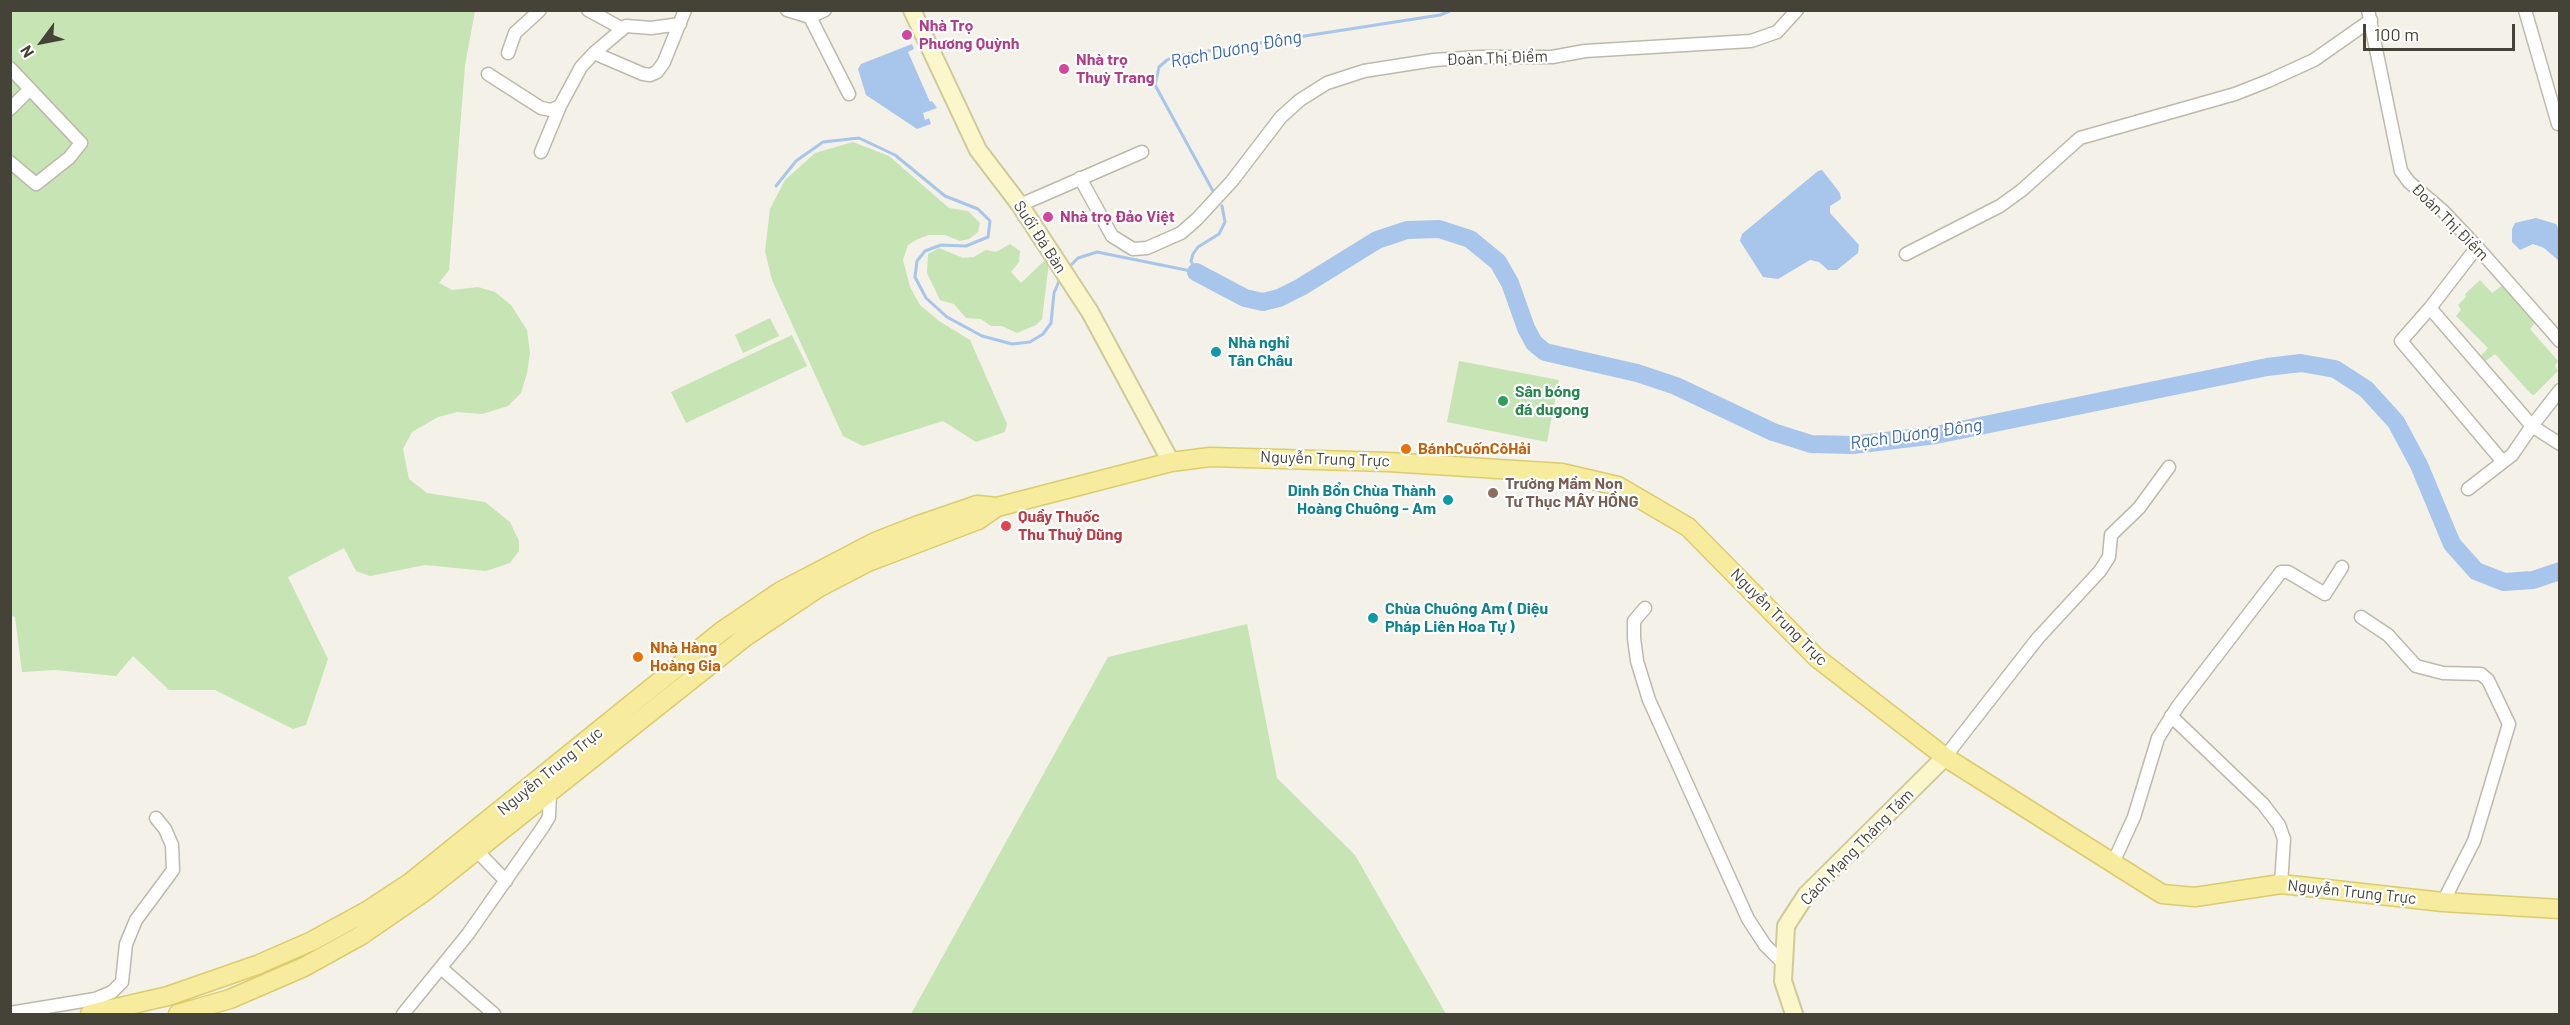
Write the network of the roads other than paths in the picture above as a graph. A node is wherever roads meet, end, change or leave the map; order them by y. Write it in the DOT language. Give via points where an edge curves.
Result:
graph roads {
  1 [pos="540,10"];
  2 [pos="588,10"];
  3 [pos="685,10"];
  4 [pos="788,10"];
  5 [pos="825,10"];
  6 [pos="912,10"];
  7 [pos="1797,10"];
  8 [pos="2525,10"];
  9 [pos="2370,15"];
  10 [pos="810,17"];
  11 [pos="680,24"];
  12 [pos="621,28"];
  13 [pos="508,53"];
  14 [pos="594,53"];
  15 [pos="10,68"];
  16 [pos="488,74"];
  17 [pos="30,89"];
  18 [pos="849,94"];
  19 [pos="560,105"];
  20 [pos="10,109"];
  21 [pos="2558,124"];
  22 [pos="541,152"];
  23 [pos="1142,152"];
  24 [pos="10,162"];
  25 [pos="1080,178"];
  26 [pos="1020,205"];
  27 [pos="2477,247"];
  28 [pos="1906,254"];
  29 [pos="2430,308"];
  30 [pos="2559,341"];
  31 [pos="2559,390"];
  32 [pos="2532,426"];
  33 [pos="2559,444"];
  34 [pos="1171,462"];
  35 [pos="2503,462"];
  36 [pos="2169,467"];
  37 [pos="2468,489"];
  38 [pos="998,507"];
  39 [pos="2342,567"];
  40 [pos="1645,608"];
  41 [pos="2361,617"];
  42 [pos="2171,716"];
  43 [pos="1945,757"];
  44 [pos="550,792"];
  45 [pos="156,818"];
  46 [pos="470,845"];
  47 [pos="2112,865"];
  48 [pos="506,881"];
  49 [pos="2281,884"];
  50 [pos="2443,902"];
  51 [pos="2559,909"];
  52 [pos="1782,962"];
  53 [pos="441,968"];
  54 [pos="10,1013"];
  55 [pos="90,1014"];
  56 [pos="178,1014"];
  57 [pos="403,1014"];
  58 [pos="494,1014"];
  59 [pos="1794,1014"];
  1 -- 13 [label="street" via="515,33"];
  2 -- 12 [label="street"];
  3 -- 11 [label="street"];
  4 -- 10 [label="street"];
  5 -- 10 [label="street"];
  6 -- 26 [label="street, Suối Đá Bàn" via="978,150"];
  7 -- 25 [label="street, Đoàn Thị Điểm" via="1777,32 1751,41 1402,64 1327,83 1300,100 1269,131 1232,181 1181,233 1148,248 1133,249 1112,236"];
  8 -- 21 [label="street"];
  9 -- 27 [label="street, Đoàn Thị Điểm" via="2402,171"];
  9 -- 28 [label="street" via="2314,60 2268,81 2080,138 2000,206"];
  10 -- 18 [label="street"];
  11 -- 12 [label="street"];
  11 -- 14 [label="street" via="661,68 650,75"];
  12 -- 14 [label="street"];
  14 -- 19 [label="street" via="581,67"];
  15 -- 17 [label="street"];
  16 -- 19 [label="street" via="540,108 551,110"];
  17 -- 20 [label="street"];
  17 -- 24 [label="street" via="81,143 69,158 36,184"];
  19 -- 22 [label="street"];
  23 -- 25 [label="street"];
  25 -- 26 [label="street"];
  26 -- 34 [label="street, Suối Đá Bàn" via="1089,312"];
  27 -- 29 [label="street"];
  27 -- 30 [label="street, Đoàn Thị Điểm"];
  29 -- 32 [label="street"];
  29 -- 35 [label="street" via="2401,339 2402,345"];
  31 -- 32 [label="street"];
  32 -- 33 [label="street"];
  32 -- 35 [label="street"];
  34 -- 38 [label="main road, Nguyễn Trung Trực"];
  34 -- 43 [label="main road, Nguyễn Trung Trực" via="1240,456 1388,462 1562,473 1618,486 1688,527 1817,658"];
  35 -- 37 [label="street"];
  36 -- 43 [label="street" via="2139,507 2111,535 2109,556 2100,571 2038,638"];
  38 -- 44 [label="main road, Nguyễn Trung Trực" via="978,520 868,562 797,601 745,637"];
  38 -- 46 [label="main road, Nguyễn Trung Trực" via="977,505 916,526 855,552 781,591 722,631"];
  39 -- 42 [label="street" via="2325,594 2282,572"];
  40 -- 52 [label="street" via="1634,621 1634,638 1649,700 1748,919"];
  41 -- 50 [label="street" via="2388,635 2416,666 2443,673 2481,674 2488,680 2509,724 2474,841"];
  42 -- 47 [label="street" via="2158,738 2134,817"];
  42 -- 49 [label="street" via="2263,804 2279,825 2284,839"];
  43 -- 47 [label="main road, Nguyễn Trung Trực"];
  43 -- 52 [label="street, Cách Mạng Tháng Tám" via="1806,895 1786,926"];
  44 -- 46 [label="main road, Nguyễn Trung Trực"];
  44 -- 48 [label="street" via="549,816"];
  45 -- 54 [label="street" via="172,845 173,870 136,920 126,944 122,982 112,992 95,999"];
  46 -- 48 [label="street"];
  46 -- 55 [label="main road, Nguyễn Trung Trực" via="312,941 168,996"];
  46 -- 56 [label="main road, Nguyễn Trung Trực" via="424,892 351,941 304,967 230,999"];
  47 -- 49 [label="main road, Nguyễn Trung Trực" via="2162,894 2176,897"];
  48 -- 53 [label="street"];
  49 -- 50 [label="main road, Nguyễn Trung Trực"];
  50 -- 51 [label="main road, Nguyễn Trung Trực"];
  52 -- 59 [label="street, Cách Mạng Tháng Tám" via="1783,981"];
  53 -- 57 [label="street"];
  53 -- 58 [label="street"];
}
